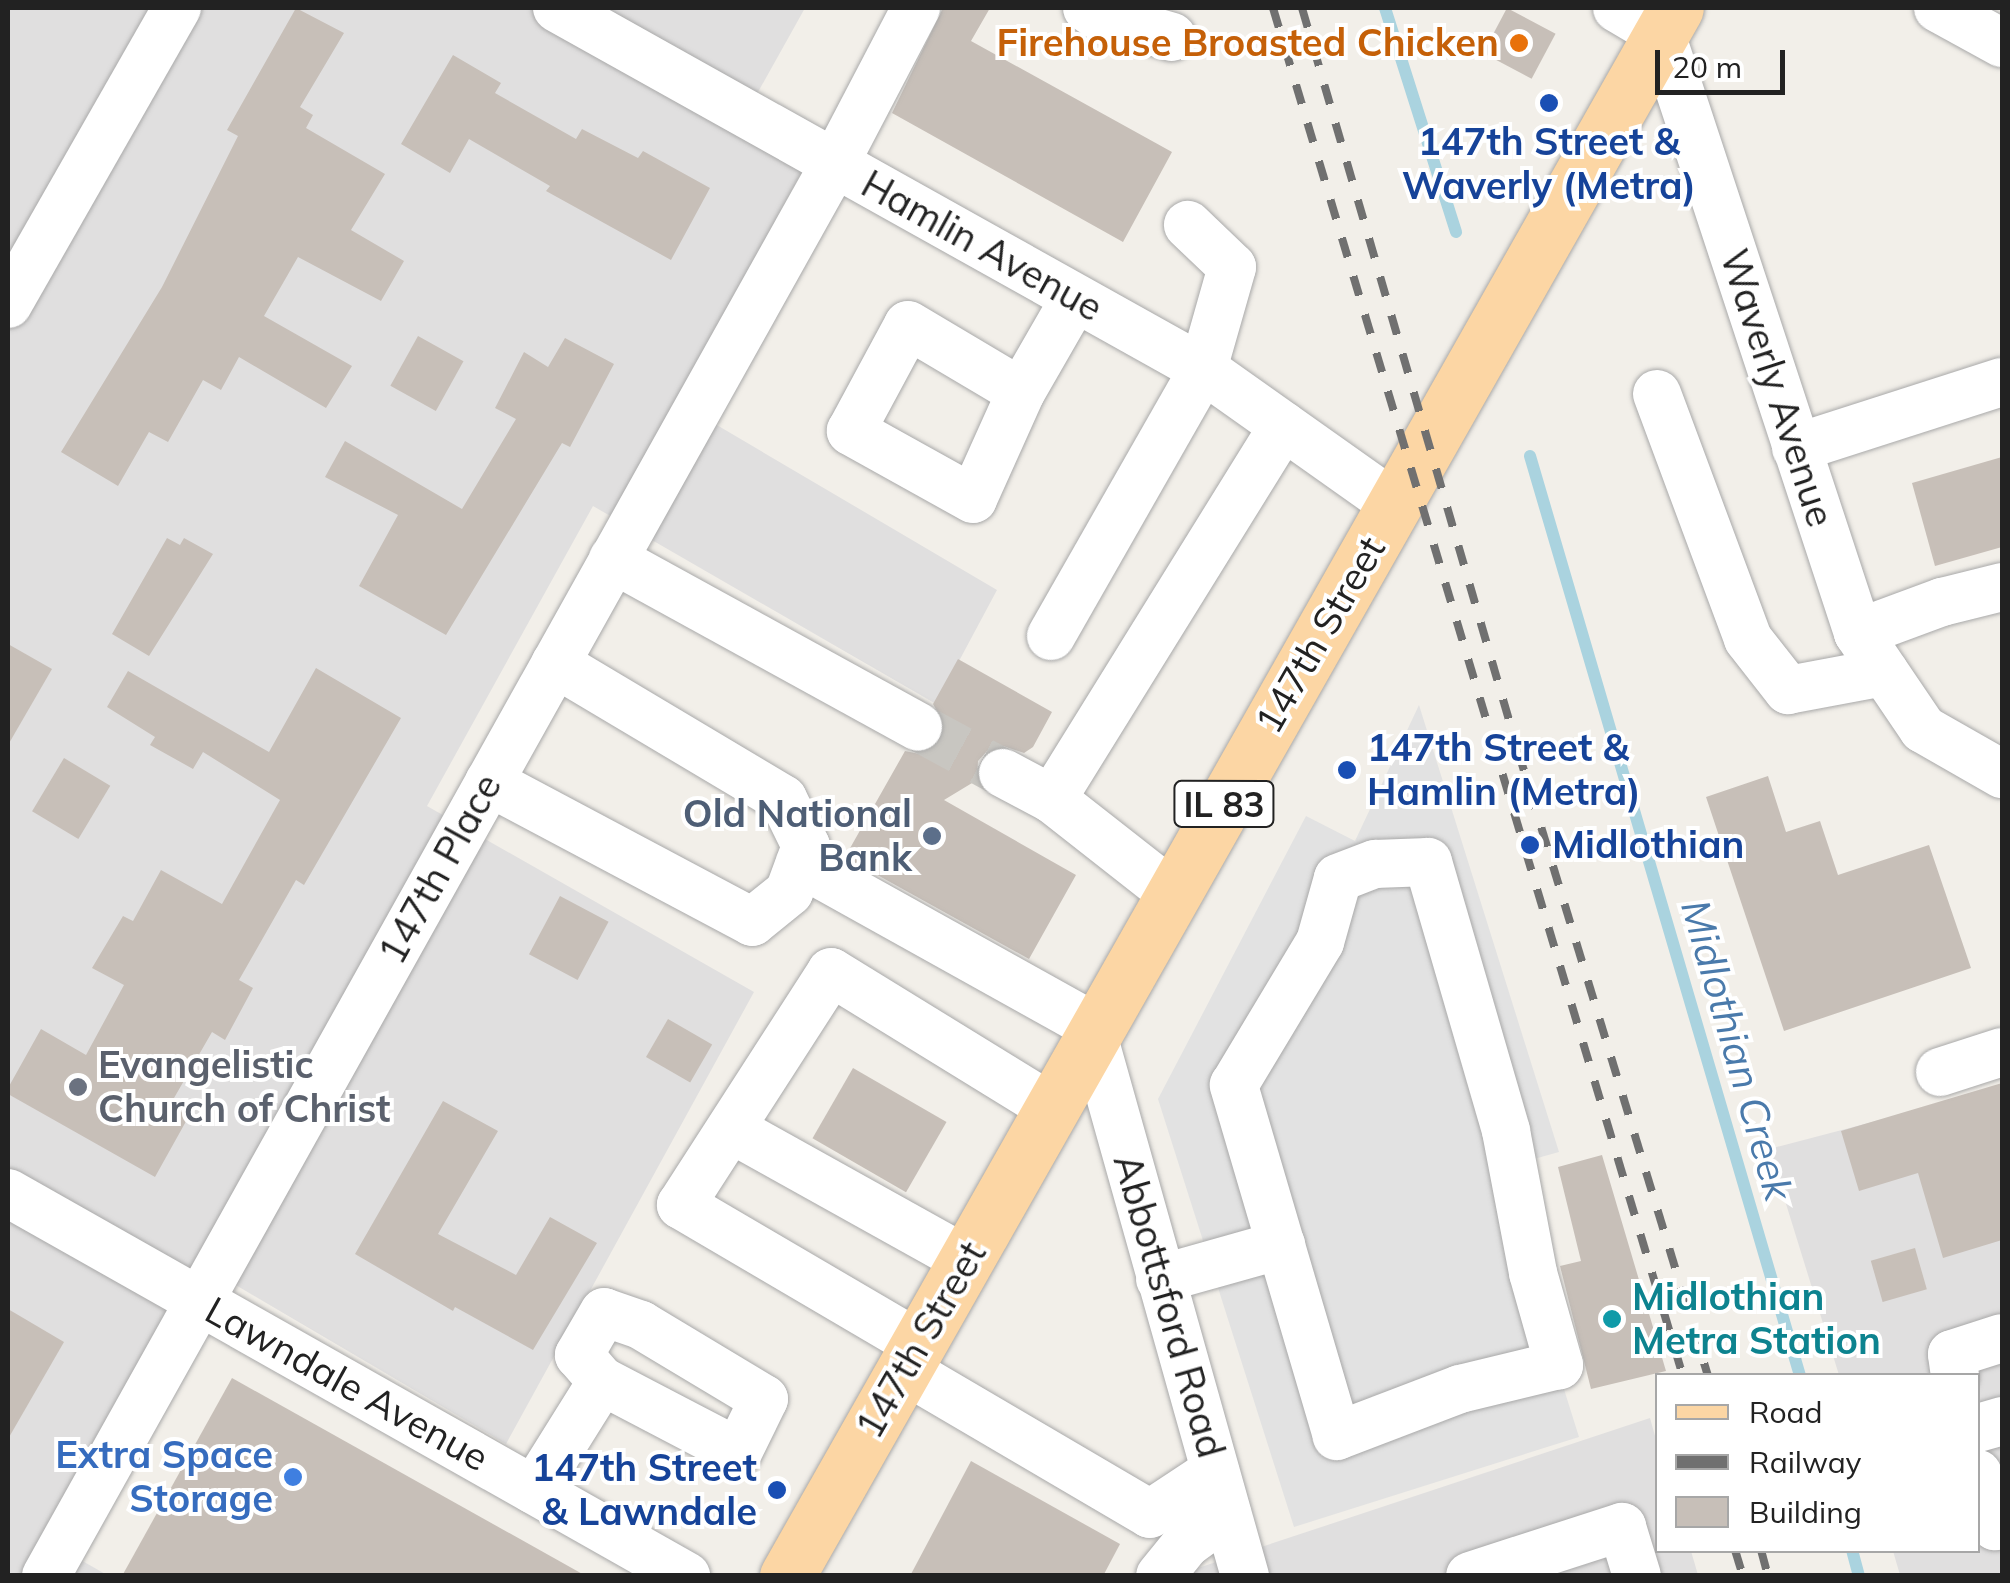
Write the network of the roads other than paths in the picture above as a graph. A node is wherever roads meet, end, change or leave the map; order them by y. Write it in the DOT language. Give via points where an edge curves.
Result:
graph roads {
  1 [pos="177,8"];
  2 [pos="557,8"];
  3 [pos="916,8"];
  4 [pos="1087,8"];
  5 [pos="1938,8"];
  6 [pos="1651,16"];
  7 [pos="1172,37"];
  8 [pos="2002,43"];
  9 [pos="835,163"];
  10 [pos="1188,225"];
  11 [pos="1075,298"];
  12 [pos="8,304"];
  13 [pos="1203,369"];
  14 [pos="2002,382"];
  15 [pos="1021,392"];
  16 [pos="1657,394"];
  17 [pos="1283,426"];
  18 [pos="1796,448"];
  19 [pos="1394,504"];
  20 [pos="613,559"];
  21 [pos="2002,587"];
  22 [pos="1858,633"];
  23 [pos="1051,636"];
  24 [pos="556,663"];
  25 [pos="1884,672"];
  26 [pos="918,727"];
  27 [pos="1003,773"];
  28 [pos="2002,774"];
  29 [pos="489,782"];
  30 [pos="1052,799"];
  31 [pos="800,863"];
  32 [pos="1173,894"];
  33 [pos="1095,1032"];
  34 [pos="2002,1052"];
  35 [pos="1940,1072"];
  36 [pos="1052,1108"];
  37 [pos="731,1128"];
  38 [pos="8,1193"];
  39 [pos="1280,1245"];
  40 [pos="966,1260"];
  41 [pos="1160,1279"];
  42 [pos="198,1300"];
  43 [pos="2002,1338"];
  44 [pos="911,1357"];
  45 [pos="1955,1373"];
  46 [pos="602,1381"];
  47 [pos="1980,1480"];
  48 [pos="534,1490"];
  49 [pos="1221,1492"];
  50 [pos="2002,1524"];
  51 [pos="46,1576"];
  52 [pos="686,1576"];
  53 [pos="787,1576"];
  54 [pos="1160,1576"];
  55 [pos="1245,1576"];
  56 [pos="1470,1576"];
  57 [pos="1638,1576"];
  1 -- 12 [label="street"];
  2 -- 9 [label="street, Hamlin Avenue"];
  3 -- 9 [label="street, 147th Place"];
  4 -- 7 [label="street"];
  5 -- 8 [label="street"];
  6 -- 18 [label="street, Waverly Avenue"];
  6 -- 19 [label="main road, 147th Street / IL 83"];
  9 -- 11 [label="street, Hamlin Avenue"];
  9 -- 20 [label="street, 147th Place"];
  10 -- 13 [label="street" via="1232,267"];
  11 -- 13 [label="street, Hamlin Avenue"];
  11 -- 15 [label="street"];
  13 -- 17 [label="street, Hamlin Avenue"];
  13 -- 23 [label="street"];
  14 -- 18 [label="street"];
  16 -- 25 [label="street" via="1748,640 1788,690"];
  17 -- 19 [label="street, Hamlin Avenue"];
  17 -- 30 [label="street"];
  18 -- 22 [label="street, Waverly Avenue"];
  19 -- 32 [label="main road, 147th Street / IL 83"];
  20 -- 24 [label="street, 147th Place"];
  20 -- 26 [label="street"];
  21 -- 22 [label="street"];
  22 -- 25 [label="street, Waverly Avenue"];
  24 -- 29 [label="street, 147th Place"];
  24 -- 31 [label="street" via="783,799 806,846"];
  25 -- 28 [label="street, Waverly Avenue" via="1922,729"];
  27 -- 30 [label="street"];
  29 -- 31 [label="street" via="752,922 789,892"];
  29 -- 42 [label="street, 147th Place"];
  30 -- 32 [label="street"];
  31 -- 33 [label="street"];
  32 -- 33 [label="main road, 147th Street / IL 83"];
  33 -- 36 [label="main road, 147th Street / IL 83"];
  33 -- 41 [label="street, Abbottsford Road"];
  34 -- 35 [label="street"];
  36 -- 37 [label="street" via="831,972"];
  36 -- 40 [label="main road, 147th Street / IL 83"];
  37 -- 40 [label="street"];
  37 -- 44 [label="street" via="681,1205"];
  38 -- 42 [label="street, Lawndale Avenue"];
  39 -- 39 [label="street" via="1337,1436 1460,1389 1559,1365 1506,1130 1428,862 1376,864 1338,878 1320,942 1234,1085"];
  39 -- 41 [label="street"];
  40 -- 44 [label="main road, 147th Street / IL 83"];
  41 -- 49 [label="street, Abbottsford Road"];
  42 -- 48 [label="street, Lawndale Avenue"];
  42 -- 51 [label="street, 147th Place"];
  43 -- 45 [label="street" via="1952,1354"];
  44 -- 49 [label="street" via="1150,1514"];
  44 -- 53 [label="main road, 147th Street / IL 83"];
  46 -- 48 [label="street"];
  47 -- 50 [label="street" via="1995,1526"];
  48 -- 52 [label="street, Lawndale Avenue"];
  49 -- 54 [label="street"];
  49 -- 55 [label="street, Abbottsford Road"];
  56 -- 57 [label="street" via="1622,1527"];
}
